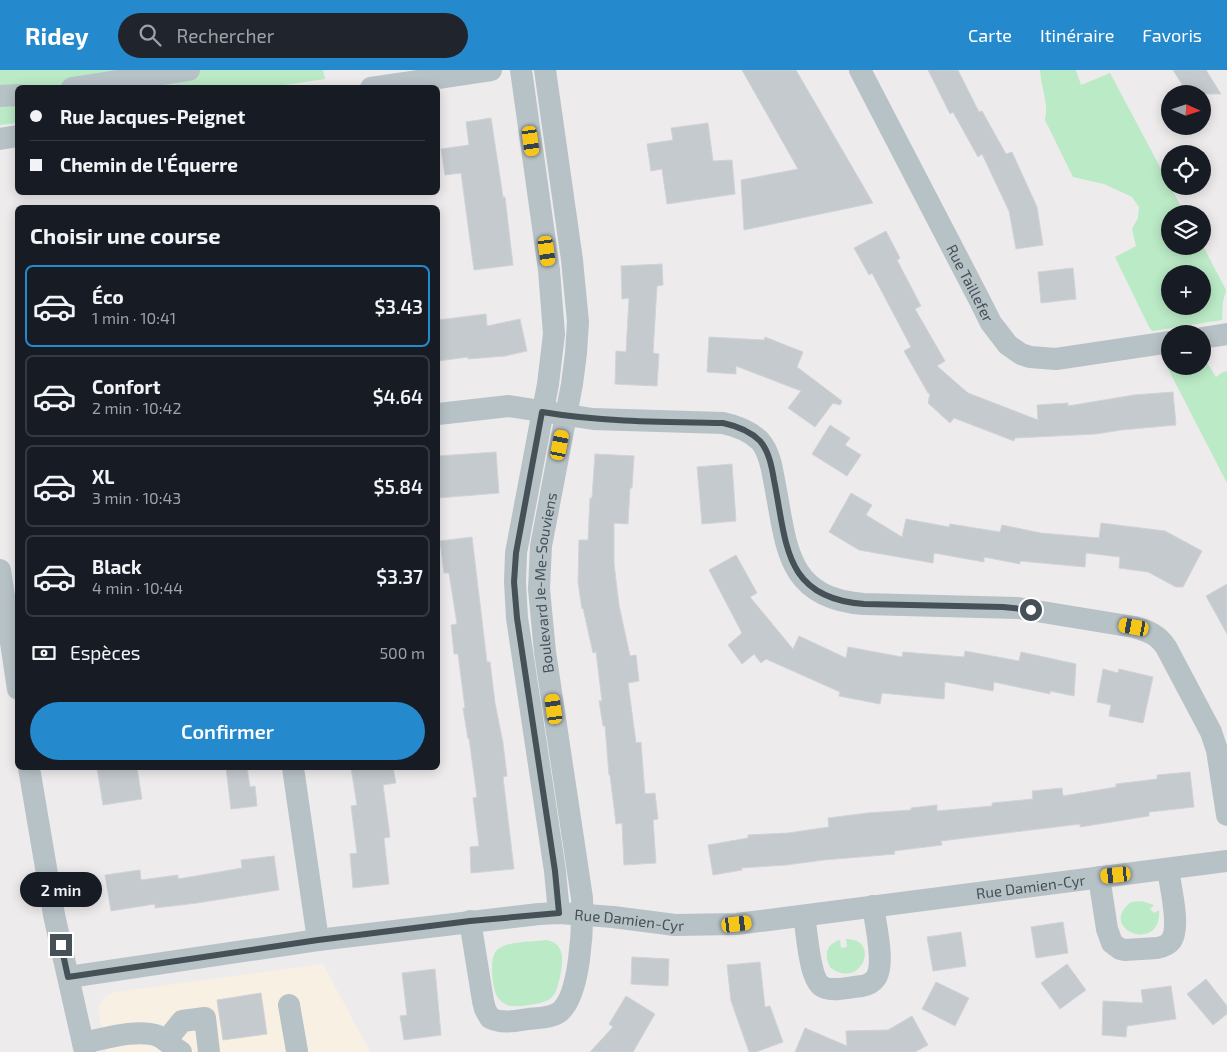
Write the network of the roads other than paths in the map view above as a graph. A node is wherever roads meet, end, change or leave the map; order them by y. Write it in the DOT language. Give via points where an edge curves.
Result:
graph roads {
  1 [pos="189,70"];
  2 [pos="491,70"];
  3 [pos="521,70"];
  4 [pos="545,70"];
  5 [pos="860,70"];
  6 [pos="164,77"];
  7 [pos="97,85"];
  8 [pos="391,85"];
  9 [pos="15,94"];
  10 [pos="0,96"];
  11 [pos="15,136"];
  12 [pos="0,138"];
  13 [pos="1227,334"];
  14 [pos="1211,337"];
  15 [pos="1161,343"];
  16 [pos="542,412"];
  17 [pos="440,414"];
  18 [pos="566,416"];
  19 [pos="0,570"];
  20 [pos="15,669"];
  21 [pos="29,770"];
  22 [pos="293,770"];
  23 [pos="1227,815"];
  24 [pos="1227,860"];
  25 [pos="1168,869"];
  26 [pos="1099,876"];
  27 [pos="873,906"];
  28 [pos="559,913"];
  29 [pos="582,915"];
  30 [pos="804,916"];
  31 [pos="470,921"];
  32 [pos="318,940"];
  33 [pos="68,977"];
  34 [pos="290,1005"];
  35 [pos="174,1046"];
  36 [pos="84,1047"];
  37 [pos="209,1052"];
  38 [pos="300,1052"];
  1 -- 6 [label="street"];
  2 -- 8 [label="street"];
  3 -- 16 [label="street, Boulevard Je-Me-Souviens" via="552,300 553,351"];
  4 -- 18 [label="street, Boulevard Je-Me-Souviens" via="577,308 576,353"];
  5 -- 15 [label="street, Rue Taillefer" via="979,299 1008,345 1021,354 1047,359"];
  6 -- 7 [label="street"];
  9 -- 10 [label="street"];
  11 -- 12 [label="street"];
  13 -- 14 [label="street"];
  16 -- 17 [label="street" via="502,406"];
  16 -- 18 [label="street"];
  16 -- 28 [label="street, Boulevard Je-Me-Souviens" via="518,539 514,582"];
  18 -- 23 [label="street" via="723,423 748,432 761,442 770,462 791,560 807,584 831,598 864,604 1018,608 1150,632 1166,647 1211,732"];
  18 -- 29 [label="street, Boulevard Je-Me-Souviens" via="541,546 539,589"];
  19 -- 20 [label="street"];
  21 -- 33 [label="street"];
  22 -- 32 [label="street"];
  24 -- 25 [label="street, Rue Damien-Cyr"];
  25 -- 26 [label="street, Rue Damien-Cyr"];
  25 -- 26 [label="street, Rue Damien-Cyr" via="1175,931 1171,941 1157,948 1120,950 1112,943"];
  26 -- 27 [label="street, Rue Damien-Cyr"];
  27 -- 30 [label="street, Rue Damien-Cyr"];
  27 -- 30 [label="street" via="880,964 875,979 867,985 824,988 817,981"];
  28 -- 29 [label="street, Rue Damien-Cyr"];
  28 -- 31 [label="street, Rue Damien-Cyr"];
  29 -- 30 [label="street, Rue Damien-Cyr" via="696,926"];
  29 -- 31 [label="street, Boulevard Je-Me-Souviens" via="575,982 565,1007 554,1015 510,1022 490,1018 485,1009"];
  31 -- 32 [label="street, Rue Damien-Cyr"];
  32 -- 33 [label="street, Rue Damien-Cyr"];
  33 -- 36 [label="street"];
  34 -- 38 [label="street"];
  35 -- 36 [label="street" via="156,1035 144,1034"];
  35 -- 37 [label="street" via="182,1021 205,1018"];
}
